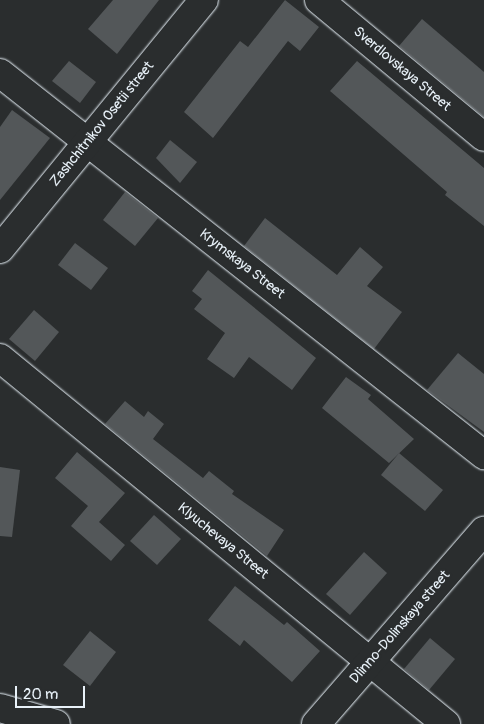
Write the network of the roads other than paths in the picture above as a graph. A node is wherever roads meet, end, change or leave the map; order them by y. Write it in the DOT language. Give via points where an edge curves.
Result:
graph roads {
  1 [pos="204,0"];
  2 [pos="319,0"];
  3 [pos="0,73"];
  4 [pos="484,137"];
  5 [pos="87,142"];
  6 [pos="0,249"];
  7 [pos="0,358"];
  8 [pos="484,455"];
  9 [pos="484,531"];
  10 [pos="370,661"];
  11 [pos="0,708"];
  12 [pos="56,724"];
  13 [pos="316,724"];
  14 [pos="446,724"];
  1 -- 5 [label="street, Zashchitnikov Osetii street"];
  2 -- 4 [label="street, Sverdlovskaya Street"];
  3 -- 5 [label="street, Krymskaya Street"];
  5 -- 6 [label="street, Zashchitnikov Osetii street"];
  5 -- 8 [label="street, Krymskaya Street"];
  7 -- 10 [label="street, Klyuchevaya Street"];
  9 -- 10 [label="street, Dlinno-Dolinskaya street"];
  10 -- 13 [label="street, Dlinno-Dolinskaya street"];
  10 -- 14 [label="street, Klyuchevaya Street"];
  11 -- 12 [label="street"];
}
